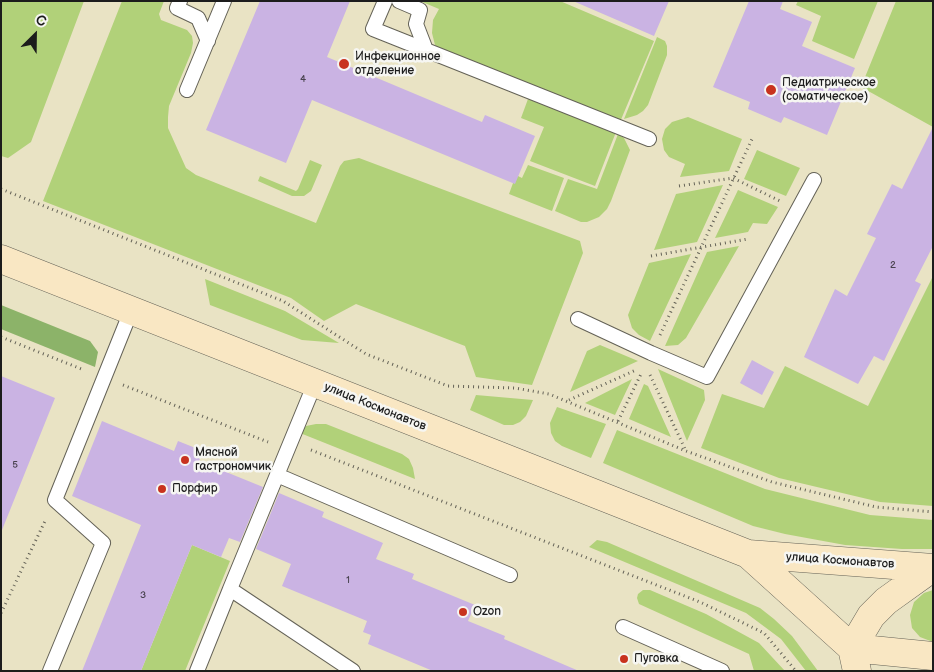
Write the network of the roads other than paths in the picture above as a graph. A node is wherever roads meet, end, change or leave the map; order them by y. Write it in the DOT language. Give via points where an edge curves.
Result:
graph roads {
  1 [pos="180,1"];
  2 [pos="224,1"];
  3 [pos="385,1"];
  4 [pos="399,1"];
  5 [pos="208,41"];
  6 [pos="426,50"];
  7 [pos="187,90"];
  8 [pos="649,139"];
  9 [pos="814,180"];
  10 [pos="1,259"];
  11 [pos="131,311"];
  12 [pos="578,319"];
  13 [pos="314,383"];
  14 [pos="277,475"];
  15 [pos="748,554"];
  16 [pos="932,568"];
  17 [pos="510,575"];
  18 [pos="230,589"];
  19 [pos="623,627"];
  20 [pos="933,656"];
  21 [pos="854,660"];
  22 [pos="50,671"];
  23 [pos="197,671"];
  24 [pos="353,671"];
  25 [pos="722,671"];
  1 -- 5 [label="lane" via="177,8 198,18"];
  2 -- 5 [label="lane"];
  3 -- 6 [label="lane" via="373,29"];
  4 -- 6 [label="lane" via="420,10 416,24"];
  5 -- 7 [label="lane"];
  6 -- 8 [label="lane"];
  9 -- 12 [label="lane" via="707,377 648,359"];
  10 -- 11 [label="main road, улица Космонавтов"];
  11 -- 13 [label="main road, улица Космонавтов"];
  11 -- 22 [label="lane" via="55,500 103,543"];
  13 -- 14 [label="lane"];
  13 -- 15 [label="main road, улица Космонавтов"];
  14 -- 17 [label="lane"];
  14 -- 18 [label="lane"];
  15 -- 16 [label="main road, улица Космонавтов"];
  15 -- 21 [label="main road, улица Космонавтов"];
  16 -- 21 [label="main road" via="886,600 871,616"];
  18 -- 23 [label="lane"];
  18 -- 24 [label="lane"];
  19 -- 25 [label="lane"];
  20 -- 21 [label="main road"];
}
